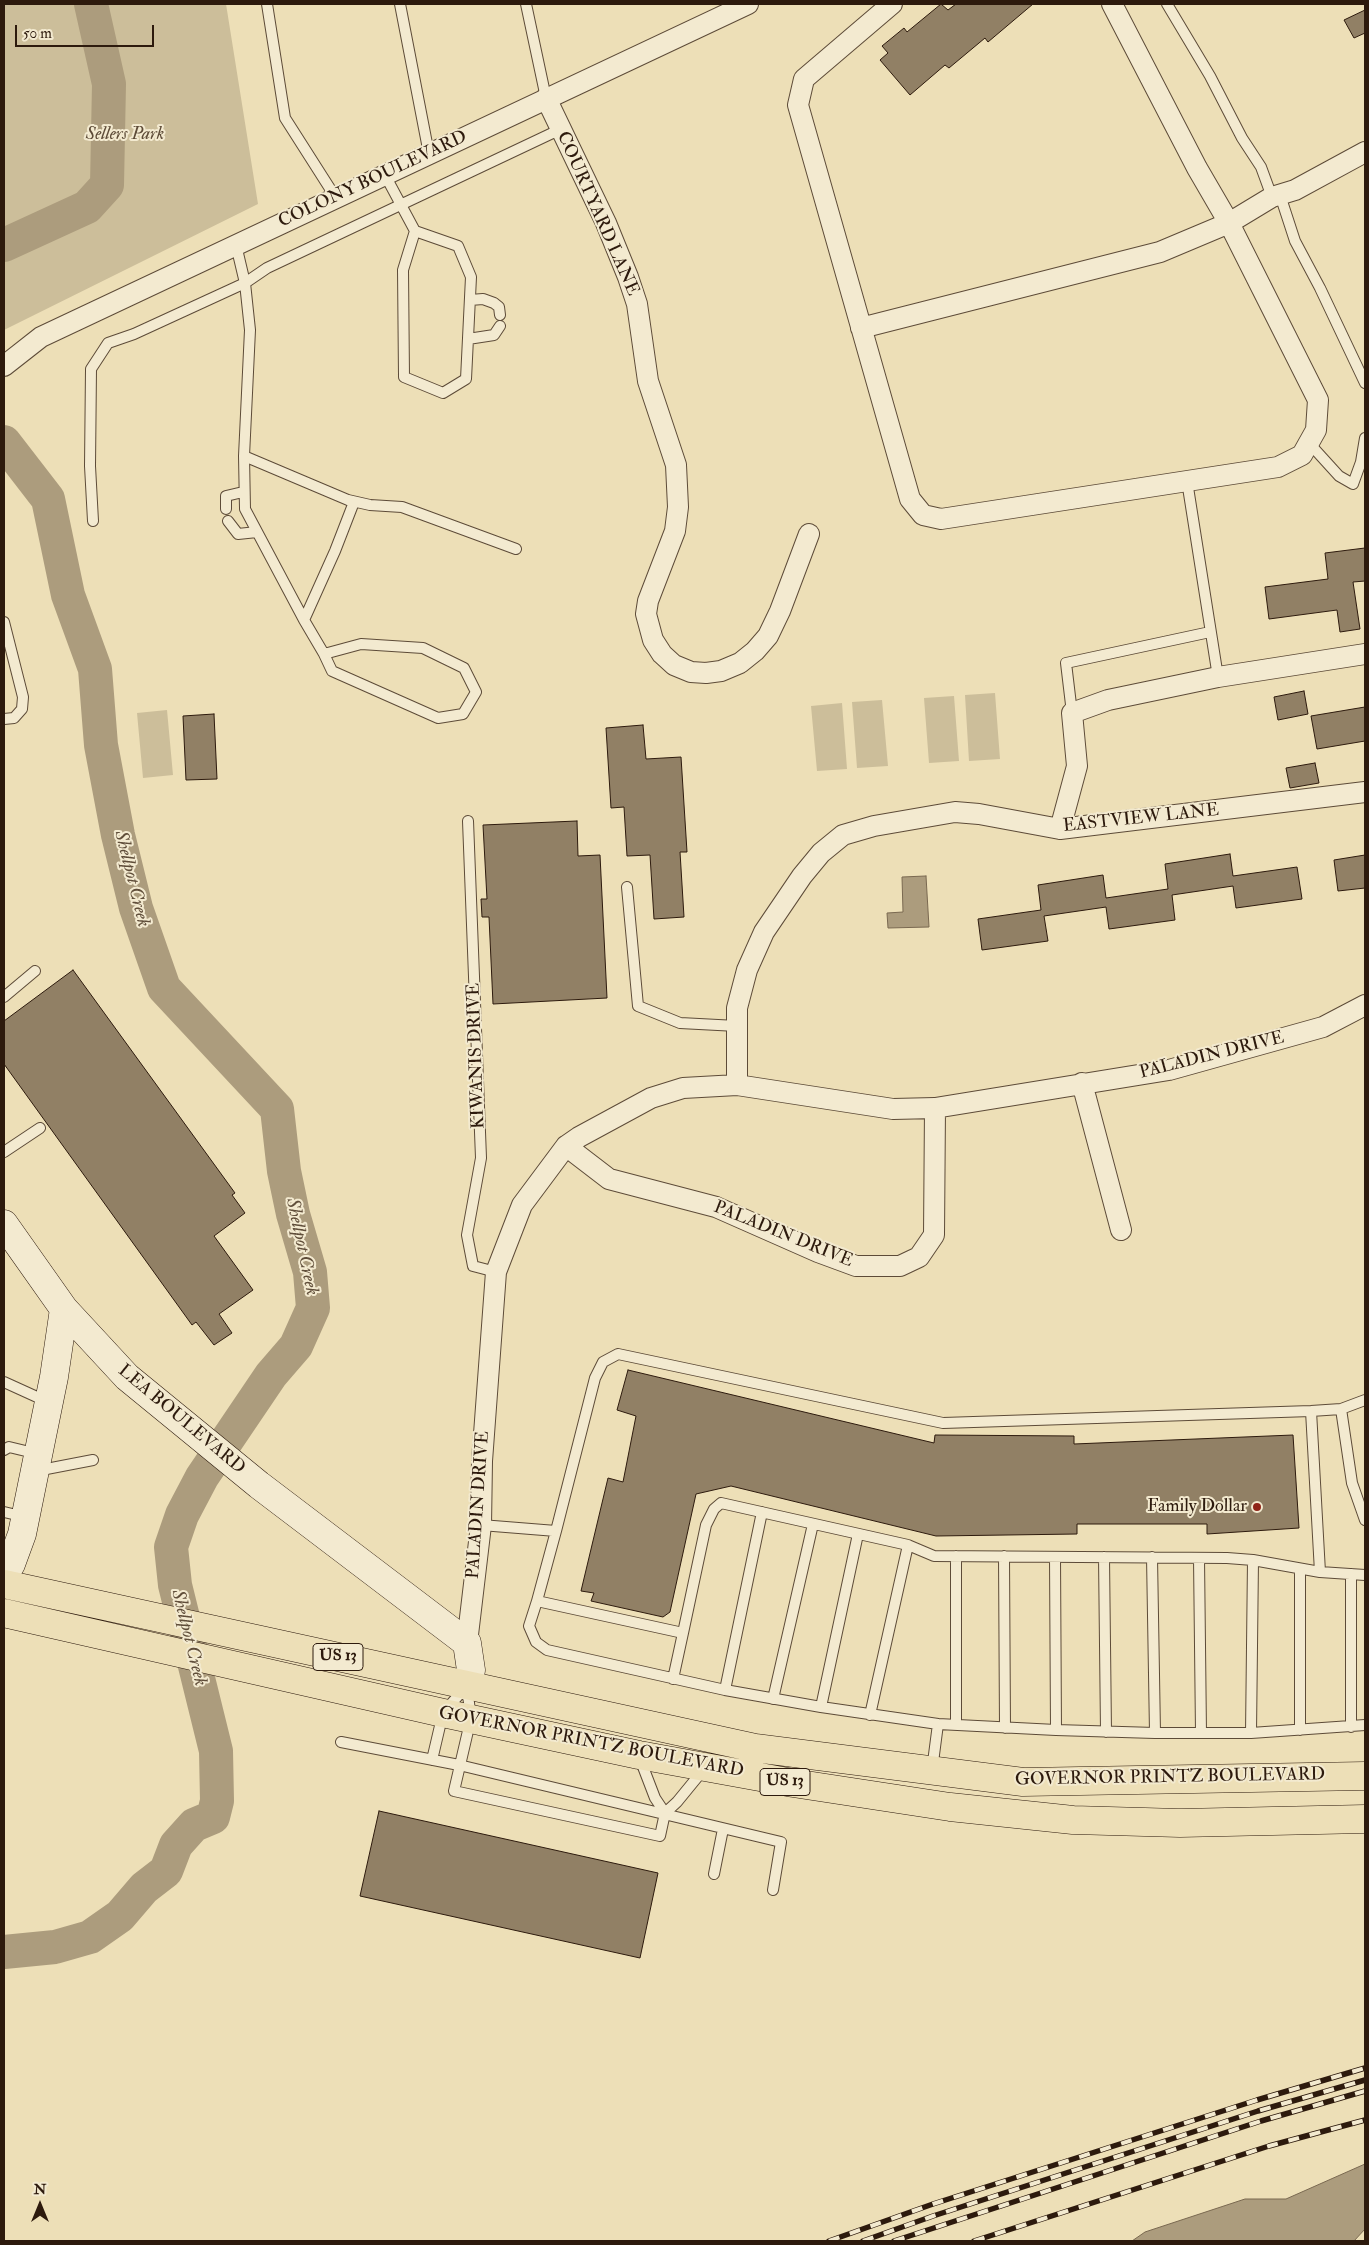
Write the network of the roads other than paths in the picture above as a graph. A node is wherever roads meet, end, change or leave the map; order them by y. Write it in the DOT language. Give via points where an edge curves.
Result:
graph roads {
  1 [pos="267,4"];
  2 [pos="400,4"];
  3 [pos="526,4"];
  4 [pos="748,4"];
  5 [pos="892,4"];
  6 [pos="1167,4"];
  7 [pos="1116,5"];
  8 [pos="546,98"];
  9 [pos="561,129"];
  10 [pos="1365,152"];
  11 [pos="429,154"];
  12 [pos="385,175"];
  13 [pos="1276,196"];
  14 [pos="336,198"];
  15 [pos="401,204"];
  16 [pos="1229,223"];
  17 [pos="415,231"];
  18 [pos="236,245"];
  19 [pos="244,283"];
  20 [pos="470,300"];
  21 [pos="861,328"];
  22 [pos="468,339"];
  23 [pos="4,366"];
  24 [pos="1365,383"];
  25 [pos="1365,438"];
  26 [pos="1309,442"];
  27 [pos="244,456"];
  28 [pos="1187,481"];
  29 [pos="243,492"];
  30 [pos="354,502"];
  31 [pos="226,509"];
  32 [pos="228,521"];
  33 [pos="93,522"];
  34 [pos="257,532"];
  35 [pos="809,534"];
  36 [pos="516,549"];
  37 [pos="304,620"];
  38 [pos="4,622"];
  39 [pos="1210,632"];
  40 [pos="324,654"];
  41 [pos="1365,654"];
  42 [pos="1218,677"];
  43 [pos="1072,713"];
  44 [pos="4,719"];
  45 [pos="1365,792"];
  46 [pos="468,822"];
  47 [pos="1060,829"];
  48 [pos="627,887"];
  49 [pos="35,971"];
  50 [pos="4,997"];
  51 [pos="1365,1005"];
  52 [pos="737,1026"];
  53 [pos="1082,1083"];
  54 [pos="737,1085"];
  55 [pos="935,1108"];
  56 [pos="40,1128"];
  57 [pos="566,1146"];
  58 [pos="4,1152"];
  59 [pos="4,1224"];
  60 [pos="1121,1230"];
  61 [pos="496,1272"];
  62 [pos="64,1309"];
  63 [pos="4,1382"];
  64 [pos="1365,1400"];
  65 [pos="49,1403"];
  66 [pos="1341,1408"];
  67 [pos="1311,1411"];
  68 [pos="4,1450"];
  69 [pos="93,1460"];
  70 [pos="37,1463"];
  71 [pos="762,1512"];
  72 [pos="15,1515"];
  73 [pos="1365,1520"];
  74 [pos="813,1524"];
  75 [pos="481,1525"];
  76 [pos="556,1531"];
  77 [pos="858,1534"];
  78 [pos="908,1545"];
  79 [pos="956,1556"];
  80 [pos="1004,1556"];
  81 [pos="1055,1557"];
  82 [pos="1104,1557"];
  83 [pos="1152,1557"];
  84 [pos="1199,1558"];
  85 [pos="1253,1560"];
  86 [pos="1300,1569"];
  87 [pos="1320,1572"];
  88 [pos="1351,1574"];
  89 [pos="4,1575"];
  90 [pos="1365,1575"];
  91 [pos="4,1584"];
  92 [pos="537,1601"];
  93 [pos="4,1613"];
  94 [pos="683,1633"];
  95 [pos="467,1644"];
  96 [pos="673,1679"];
  97 [pos="467,1686"];
  98 [pos="725,1690"];
  99 [pos="773,1699"];
  100 [pos="821,1707"];
  101 [pos="443,1713"];
  102 [pos="870,1715"];
  103 [pos="471,1718"];
  104 [pos="938,1724"];
  105 [pos="956,1725"];
  106 [pos="1365,1725"];
  107 [pos="1351,1727"];
  108 [pos="1005,1728"];
  109 [pos="1056,1730"];
  110 [pos="1300,1730"];
  111 [pos="1106,1732"];
  112 [pos="1202,1732"];
  113 [pos="1251,1732"];
  114 [pos="1155,1733"];
  115 [pos="341,1742"];
  116 [pos="639,1755"];
  117 [pos="432,1760"];
  118 [pos="460,1765"];
  119 [pos="706,1766"];
  120 [pos="932,1771"];
  121 [pos="1365,1776"];
  122 [pos="665,1813"];
  123 [pos="1365,1819"];
  124 [pos="723,1829"];
  125 [pos="714,1874"];
  126 [pos="773,1890"];
  1 -- 14 [label="lane" via="285,118"];
  2 -- 11 [label="lane"];
  3 -- 8 [label="lane"];
  4 -- 8 [label="street, COLONY BOULEVARD"];
  5 -- 21 [label="street" via="804,79 798,105"];
  6 -- 13 [label="lane"];
  7 -- 16 [label="street" via="1197,168"];
  8 -- 9 [label="street, COURTYARD LANE"];
  8 -- 11 [label="street, COLONY BOULEVARD"];
  9 -- 15 [label="lane"];
  9 -- 35 [label="street, COURTYARD LANE" via="628,277 636,304 648,382 676,465 678,507 675,531 646,614 653,640 662,654 690,672 706,674 740,663 756,651 768,636 780,611"];
  10 -- 13 [label="street" via="1296,190"];
  11 -- 12 [label="street, COLONY BOULEVARD"];
  12 -- 14 [label="street, COLONY BOULEVARD"];
  12 -- 15 [label="lane"];
  13 -- 16 [label="street"];
  13 -- 24 [label="lane"];
  14 -- 18 [label="street, COLONY BOULEVARD"];
  15 -- 17 [label="lane"];
  15 -- 19 [label="lane" via="267,268"];
  16 -- 21 [label="street" via="1160,252"];
  16 -- 26 [label="street" via="1318,400 1316,430"];
  17 -- 20 [label="lane" via="458,246 471,277"];
  17 -- 22 [label="lane" via="403,270 404,378 443,393 466,379"];
  18 -- 19 [label="lane"];
  18 -- 23 [label="street, COLONY BOULEVARD" via="41,337"];
  19 -- 27 [label="lane" via="250,330"];
  19 -- 33 [label="lane" via="108,343 91,369"];
  20 -- 22 [label="lane"];
  20 -- 22 [label="lane" via="494,302 499,306 500,321 494,335"];
  21 -- 28 [label="street" via="910,499 923,515 941,519 978,515"];
  25 -- 26 [label="lane" via="1353,484 1339,476"];
  26 -- 28 [label="street" via="1302,455 1278,467"];
  27 -- 29 [label="lane"];
  27 -- 30 [label="lane"];
  28 -- 39 [label="lane"];
  29 -- 31 [label="lane" via="226,496"];
  29 -- 34 [label="lane" via="244,509"];
  30 -- 36 [label="lane" via="402,507"];
  30 -- 37 [label="lane" via="336,551"];
  32 -- 34 [label="lane" via="238,534"];
  34 -- 37 [label="lane"];
  37 -- 40 [label="lane"];
  38 -- 44 [label="lane" via="22,697 22,709 14,718"];
  39 -- 42 [label="lane"];
  39 -- 43 [label="lane" via="1066,663"];
  40 -- 40 [label="lane" via="361,644 423,648 464,668 476,692 463,714 438,718 332,671"];
  41 -- 42 [label="street"];
  42 -- 43 [label="street" via="1108,700"];
  43 -- 47 [label="street" via="1077,766"];
  45 -- 47 [label="street, EASTVIEW LANE"];
  46 -- 61 [label="lane, KIWANIS DRIVE" via="481,1158 467,1235 474,1266"];
  47 -- 52 [label="street, EASTVIEW LANE" via="955,812 874,826 843,835 821,853 802,876 764,932 743,980"];
  48 -- 52 [label="lane" via="638,1006 680,1023"];
  49 -- 50 [label="lane"];
  51 -- 53 [label="street, PALADIN DRIVE" via="1323,1027 1169,1070"];
  52 -- 54 [label="street, EASTVIEW LANE"];
  53 -- 55 [label="street, PALADIN DRIVE"];
  53 -- 60 [label="street"];
  54 -- 55 [label="street, PALADIN DRIVE" via="893,1109"];
  54 -- 57 [label="street, PALADIN DRIVE" via="683,1088 651,1098"];
  55 -- 57 [label="street, PALADIN DRIVE" via="934,1235 919,1257 900,1266 856,1266 716,1206 609,1179"];
  56 -- 58 [label="lane"];
  57 -- 61 [label="street, PALADIN DRIVE" via="522,1205"];
  59 -- 62 [label="street, LEA BOULEVARD"];
  61 -- 75 [label="street, PALADIN DRIVE" via="482,1461"];
  62 -- 65 [label="street"];
  62 -- 95 [label="street, LEA BOULEVARD" via="127,1377 259,1485"];
  63 -- 65 [label="lane"];
  64 -- 66 [label="lane"];
  65 -- 70 [label="street"];
  66 -- 67 [label="lane"];
  66 -- 73 [label="lane" via="1352,1483"];
  67 -- 76 [label="lane" via="943,1423 618,1354 603,1362 595,1378"];
  67 -- 87 [label="lane"];
  68 -- 70 [label="lane" via="9,1447"];
  69 -- 70 [label="lane"];
  70 -- 72 [label="street"];
  71 -- 74 [label="lane"];
  71 -- 94 [label="lane" via="722,1503 714,1509 706,1525"];
  71 -- 98 [label="lane"];
  72 -- 89 [label="street" via="11,1564"];
  74 -- 77 [label="lane"];
  74 -- 99 [label="lane"];
  75 -- 76 [label="lane"];
  75 -- 95 [label="street, PALADIN DRIVE"];
  76 -- 92 [label="lane"];
  77 -- 78 [label="lane"];
  77 -- 100 [label="lane"];
  78 -- 79 [label="lane" via="934,1556"];
  78 -- 102 [label="lane"];
  79 -- 80 [label="lane"];
  79 -- 105 [label="lane"];
  80 -- 81 [label="lane"];
  80 -- 108 [label="lane"];
  81 -- 82 [label="lane"];
  81 -- 109 [label="lane"];
  82 -- 83 [label="lane"];
  82 -- 111 [label="lane"];
  83 -- 84 [label="lane"];
  83 -- 114 [label="lane"];
  84 -- 85 [label="lane"];
  84 -- 112 [label="lane"];
  85 -- 86 [label="lane"];
  85 -- 113 [label="lane"];
  86 -- 87 [label="lane"];
  86 -- 110 [label="lane"];
  87 -- 88 [label="lane"];
  88 -- 90 [label="lane"];
  88 -- 107 [label="lane"];
  91 -- 97 [label="main road, GOVERNOR PRINTZ BOULEVARD / US 13"];
  92 -- 94 [label="lane"];
  92 -- 96 [label="lane" via="529,1626 536,1642 546,1650"];
  93 -- 101 [label="main road, GOVERNOR PRINTZ BOULEVARD / US 13"];
  94 -- 96 [label="lane"];
  95 -- 97 [label="street" via="471,1670"];
  96 -- 98 [label="lane"];
  97 -- 101 [label="lane"];
  97 -- 103 [label="lane"];
  97 -- 120 [label="main road, GOVERNOR PRINTZ BOULEVARD / US 13" via="754,1748"];
  98 -- 99 [label="lane"];
  99 -- 100 [label="lane"];
  100 -- 102 [label="lane"];
  101 -- 103 [label="main road, GOVERNOR PRINTZ BOULEVARD / US 13"];
  101 -- 117 [label="lane"];
  102 -- 104 [label="lane"];
  103 -- 116 [label="main road, GOVERNOR PRINTZ BOULEVARD / US 13"];
  103 -- 118 [label="lane"];
  104 -- 105 [label="lane"];
  104 -- 120 [label="lane"];
  105 -- 108 [label="lane"];
  106 -- 107 [label="lane"];
  107 -- 110 [label="lane"];
  108 -- 109 [label="lane"];
  109 -- 111 [label="lane"];
  110 -- 113 [label="lane"];
  111 -- 114 [label="lane"];
  112 -- 113 [label="lane"];
  112 -- 114 [label="lane"];
  115 -- 117 [label="lane"];
  116 -- 119 [label="main road, GOVERNOR PRINTZ BOULEVARD / US 13"];
  116 -- 122 [label="lane" via="655,1798"];
  117 -- 118 [label="lane"];
  118 -- 122 [label="lane"];
  118 -- 122 [label="lane" via="454,1791 660,1836"];
  119 -- 120 [label="main road" via="723,1757 915,1782"];
  119 -- 122 [label="lane"];
  119 -- 123 [label="main road, GOVERNOR PRINTZ BOULEVARD / US 13" via="950,1808 1073,1820 1180,1823"];
  120 -- 121 [label="main road, GOVERNOR PRINTZ BOULEVARD / US 13" via="1024,1782"];
  122 -- 124 [label="lane"];
  124 -- 125 [label="lane"];
  124 -- 126 [label="lane" via="781,1842"];
}
